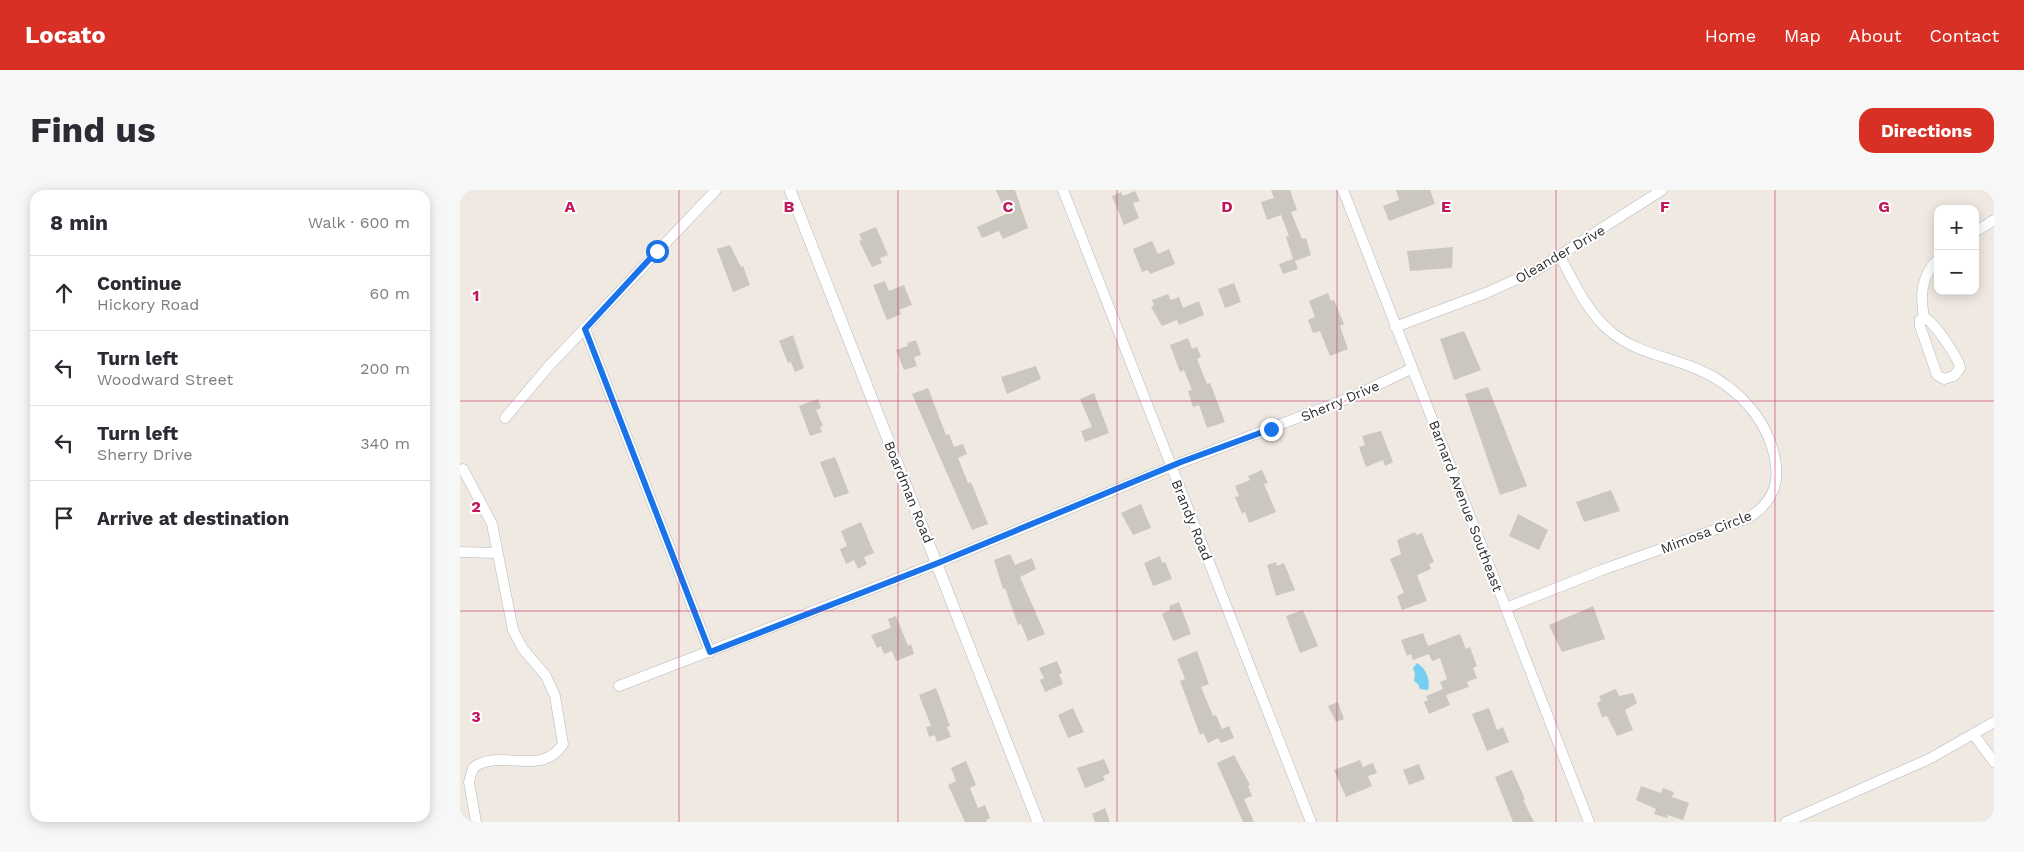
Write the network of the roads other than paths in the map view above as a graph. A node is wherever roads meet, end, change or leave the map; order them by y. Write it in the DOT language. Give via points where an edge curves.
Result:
graph roads {
  1 [pos="716,190"];
  2 [pos="790,190"];
  3 [pos="1062,190"];
  4 [pos="1343,190"];
  5 [pos="1662,190"];
  6 [pos="1994,220"];
  7 [pos="1979,229"];
  8 [pos="1560,256"];
  9 [pos="1934,264"];
  10 [pos="1924,318"];
  11 [pos="1395,327"];
  12 [pos="585,329"];
  13 [pos="1411,369"];
  14 [pos="505,418"];
  15 [pos="1170,467"];
  16 [pos="463,468"];
  17 [pos="460,552"];
  18 [pos="497,553"];
  19 [pos="938,563"];
  20 [pos="1506,608"];
  21 [pos="710,652"];
  22 [pos="619,686"];
  23 [pos="1994,722"];
  24 [pos="1974,735"];
  25 [pos="1994,762"];
  26 [pos="476,822"];
  27 [pos="1038,822"];
  28 [pos="1311,822"];
  29 [pos="1589,822"];
  30 [pos="1786,822"];
  1 -- 12 [label="street"];
  2 -- 19 [label="street, Boardman Road"];
  3 -- 15 [label="street, Brandy Road"];
  4 -- 11 [label="street, Barnard Avenue Southeast"];
  5 -- 8 [label="street, Oleander Drive"];
  6 -- 7 [label="street"];
  8 -- 11 [label="street, Oleander Drive" via="1511,283"];
  8 -- 20 [label="street, Mimosa Circle" via="1575,286 1609,331 1644,352 1714,376 1744,400 1761,422 1772,446 1776,485 1763,508 1748,518"];
  9 -- 10 [label="street" via="1924,280 1921,298"];
  10 -- 10 [label="street" via="1931,320 1958,358 1960,368 1954,376 1944,379 1937,376 1920,326 1920,320"];
  11 -- 13 [label="street, Barnard Avenue Southeast"];
  12 -- 14 [label="street"];
  12 -- 21 [label="street"];
  13 -- 15 [label="street, Sherry Drive" via="1345,400"];
  13 -- 20 [label="street, Barnard Avenue Southeast"];
  15 -- 19 [label="street, Sherry Drive"];
  15 -- 28 [label="street, Brandy Road"];
  16 -- 18 [label="street" via="488,514"];
  17 -- 18 [label="street"];
  18 -- 26 [label="street" via="513,630 551,686 562,724 563,744 554,756 542,761 486,762 472,768 469,782"];
  19 -- 21 [label="street, Sherry Drive"];
  19 -- 27 [label="street, Boardman Road"];
  20 -- 29 [label="street, Barnard Avenue Southeast"];
  21 -- 22 [label="street, Sherry Drive"];
  23 -- 24 [label="street"];
  24 -- 25 [label="street"];
  24 -- 30 [label="street" via="1929,759"];
}
